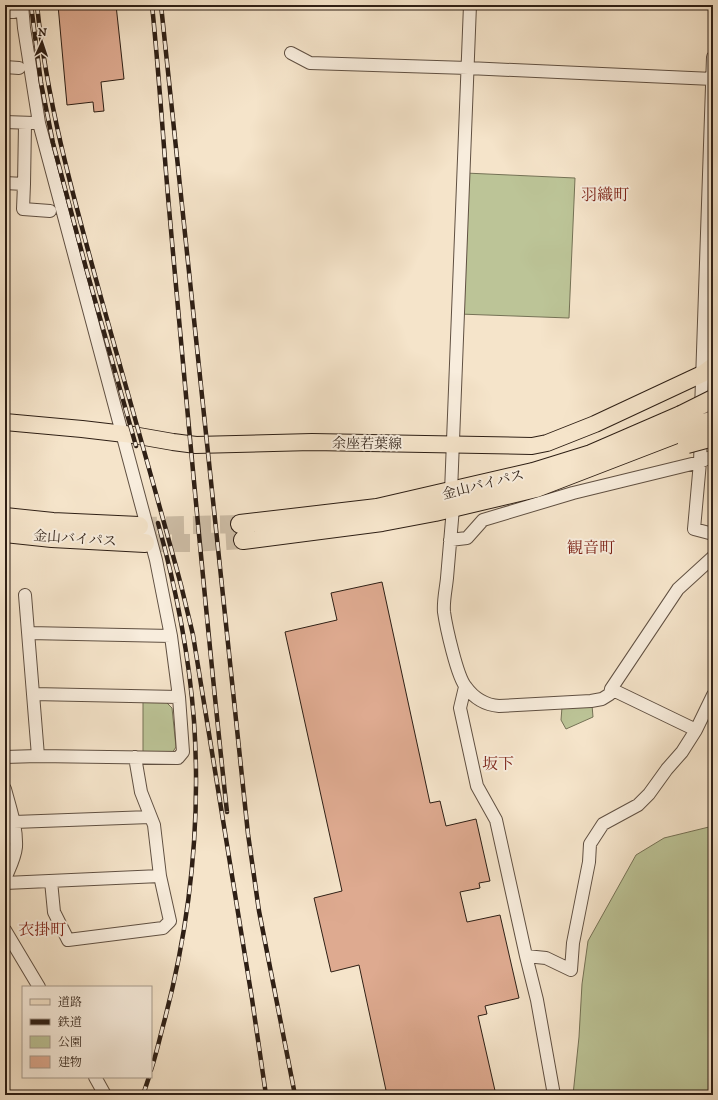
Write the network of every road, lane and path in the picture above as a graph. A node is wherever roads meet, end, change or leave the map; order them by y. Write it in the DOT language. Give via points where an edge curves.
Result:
graph roads {
  1 [pos="470,5"];
  2 [pos="14,10"];
  3 [pos="291,53"];
  4 [pos="713,57"];
  5 [pos="5,67"];
  6 [pos="19,68"];
  7 [pos="468,68"];
  8 [pos="713,79"];
  9 [pos="5,122"];
  10 [pos="39,123"];
  11 [pos="25,124"];
  12 [pos="5,183"];
  13 [pos="24,184"];
  14 [pos="50,211"];
  15 [pos="708,370"];
  16 [pos="713,399"];
  17 [pos="713,410"];
  18 [pos="713,420"];
  19 [pos="5,422"];
  20 [pos="684,428"];
  21 [pos="122,434"];
  22 [pos="713,437"];
  23 [pos="453,444"];
  24 [pos="713,456"];
  25 [pos="700,462"];
  26 [pos="452,500"];
  27 [pos="5,517"];
  28 [pos="139,526"];
  29 [pos="242,532"];
  30 [pos="5,533"];
  31 [pos="713,534"];
  32 [pos="450,540"];
  33 [pos="145,543"];
  34 [pos="713,557"];
  35 [pos="25,595"];
  36 [pos="29,633"];
  37 [pos="171,636"];
  38 [pos="465,687"];
  39 [pos="611,689"];
  40 [pos="34,694"];
  41 [pos="713,695"];
  42 [pos="179,697"];
  43 [pos="696,730"];
  44 [pos="38,756"];
  45 [pos="5,757"];
  46 [pos="135,757"];
  47 [pos="5,789"];
  48 [pos="150,817"];
  49 [pos="14,822"];
  50 [pos="160,876"];
  51 [pos="5,879"];
  52 [pos="51,882"];
  53 [pos="5,883"];
  54 [pos="5,930"];
  55 [pos="526,956"];
  56 [pos="38,986"];
  57 [pos="96,1078"];
  58 [pos="105,1095"];
  59 [pos="554,1095"];
  1 -- 7 [label="street"];
  2 -- 10 [label="street" via="24,28"];
  3 -- 7 [label="street" via="310,63"];
  4 -- 8 [label="street"];
  5 -- 6 [label="street"];
  7 -- 8 [label="street"];
  7 -- 23 [label="street"];
  8 -- 15 [label="street"];
  9 -- 11 [label="street"];
  10 -- 11 [label="street"];
  10 -- 21 [label="street"];
  11 -- 13 [label="street"];
  12 -- 13 [label="street"];
  13 -- 14 [label="street" via="23,209"];
  15 -- 23 [label="main road, 余座若葉線" via="595,424 547,443 532,446"];
  15 -- 25 [label="street"];
  16 -- 20 [label="highway, 金山バイパス, bridge"];
  17 -- 20 [label="highway"];
  18 -- 20 [label="highway, 金山バイパス, bridge"];
  19 -- 21 [label="main road, 余座若葉線"];
  20 -- 22 [label="highway, bridge"];
  20 -- 26 [label="highway, 金山バイパス" via="642,438"];
  20 -- 26 [label="highway, 金山バイパス" via="536,488"];
  21 -- 23 [label="main road, 余座若葉線" via="196,445 312,442"];
  21 -- 37 [label="street" via="156,560"];
  23 -- 26 [label="street"];
  24 -- 25 [label="street"];
  25 -- 31 [label="street" via="694,530"];
  25 -- 32 [label="street" via="573,493 483,520 467,538"];
  26 -- 29 [label="highway, 金山バイパス" via="377,508"];
  26 -- 32 [label="street"];
  27 -- 28 [label="highway, 金山バイパス"];
  30 -- 33 [label="highway, 金山バイパス"];
  32 -- 38 [label="street" via="444,611 455,659"];
  34 -- 39 [label="street" via="678,589"];
  35 -- 36 [label="street"];
  36 -- 37 [label="street"];
  36 -- 40 [label="street"];
  37 -- 42 [label="street"];
  38 -- 39 [label="street" via="482,701 499,706 591,701 602,699 610,694"];
  38 -- 55 [label="street" via="460,708 477,786 496,820"];
  39 -- 43 [label="street"];
  40 -- 42 [label="street"];
  40 -- 44 [label="street"];
  41 -- 43 [label="street"];
  42 -- 46 [label="street" via="183,752 178,758"];
  43 -- 55 [label="street" via="649,794 638,805 604,824 590,844 589,862 573,943 571,970 546,958"];
  44 -- 45 [label="street"];
  44 -- 46 [label="street"];
  46 -- 48 [label="street" via="141,792"];
  47 -- 49 [label="street"];
  48 -- 49 [label="street"];
  48 -- 50 [label="street" via="154,825"];
  49 -- 51 [label="street" via="16,847"];
  50 -- 52 [label="street"];
  50 -- 52 [label="street" via="170,922 163,928 68,940 54,912"];
  52 -- 53 [label="street"];
  54 -- 56 [label="street"];
  55 -- 59 [label="street" via="537,1000"];
  57 -- 58 [label="street"];
}
